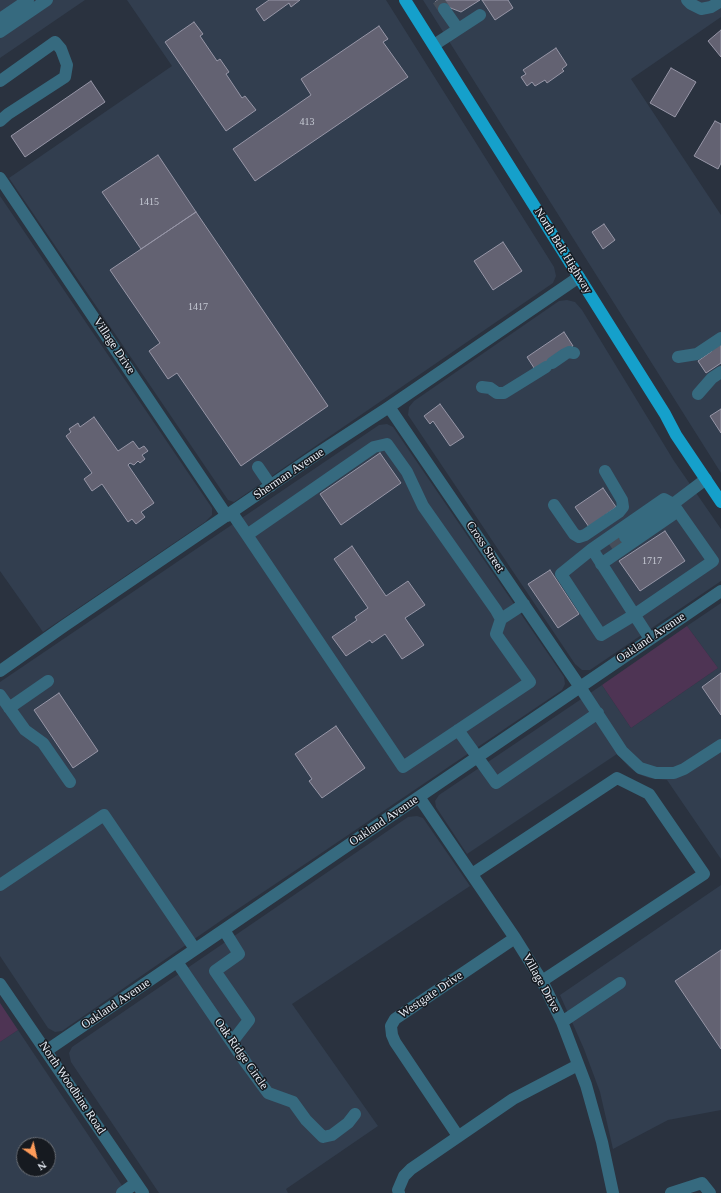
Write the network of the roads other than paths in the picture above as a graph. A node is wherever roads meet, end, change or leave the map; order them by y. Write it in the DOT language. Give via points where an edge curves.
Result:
graph roads {
  1 [pos="28,0"];
  2 [pos="406,0"];
  3 [pos="687,0"];
  4 [pos="721,1"];
  5 [pos="44,2"];
  6 [pos="444,9"];
  7 [pos="480,15"];
  8 [pos="0,19"];
  9 [pos="458,29"];
  10 [pos="0,32"];
  11 [pos="434,46"];
  12 [pos="0,81"];
  13 [pos="0,121"];
  14 [pos="0,178"];
  15 [pos="579,277"];
  16 [pos="721,338"];
  17 [pos="574,353"];
  18 [pos="678,357"];
  19 [pos="721,372"];
  20 [pos="482,387"];
  21 [pos="698,394"];
  22 [pos="389,407"];
  23 [pos="258,467"];
  24 [pos="605,471"];
  25 [pos="706,479"];
  26 [pos="271,486"];
  27 [pos="721,502"];
  28 [pos="554,505"];
  29 [pos="676,507"];
  30 [pos="229,514"];
  31 [pos="246,535"];
  32 [pos="625,537"];
  33 [pos="611,547"];
  34 [pos="597,557"];
  35 [pos="721,591"];
  36 [pos="524,604"];
  37 [pos="634,615"];
  38 [pos="501,619"];
  39 [pos="650,639"];
  40 [pos="0,672"];
  41 [pos="48,681"];
  42 [pos="580,687"];
  43 [pos="0,695"];
  44 [pos="9,708"];
  45 [pos="598,713"];
  46 [pos="458,730"];
  47 [pos="721,745"];
  48 [pos="478,757"];
  49 [pos="70,782"];
  50 [pos="419,797"];
  51 [pos="472,874"];
  52 [pos="0,885"];
  53 [pos="224,930"];
  54 [pos="515,938"];
  55 [pos="195,949"];
  56 [pos="177,962"];
  57 [pos="542,981"];
  58 [pos="620,983"];
  59 [pos="0,984"];
  60 [pos="562,1022"];
  61 [pos="232,1042"];
  62 [pos="46,1051"];
  63 [pos="578,1065"];
  64 [pos="355,1114"];
  65 [pos="458,1136"];
  66 [pos="140,1188"];
  67 [pos="122,1193"];
  68 [pos="399,1193"];
  69 [pos="613,1193"];
  70 [pos="671,1193"];
  71 [pos="710,1193"];
  1 -- 8 [label="street"];
  2 -- 11 [label="main road, North Belt Highway"];
  3 -- 4 [label="street" via="701,9"];
  5 -- 10 [label="street"];
  6 -- 9 [label="street"];
  7 -- 9 [label="street"];
  9 -- 11 [label="street"];
  11 -- 15 [label="main road, North Belt Highway"];
  12 -- 13 [label="street" via="55,42 67,65 65,77"];
  14 -- 30 [label="street, Village Drive"];
  15 -- 22 [label="street, Sherman Avenue"];
  15 -- 25 [label="main road, North Belt Highway"];
  16 -- 18 [label="street" via="697,354"];
  17 -- 20 [label="street" via="565,354 504,393"];
  19 -- 21 [label="street"];
  22 -- 26 [label="street, Sherman Avenue"];
  22 -- 36 [label="street, Cross Street"];
  23 -- 26 [label="street"];
  24 -- 28 [label="street" via="622,500 623,507 585,535 579,537 574,534"];
  25 -- 27 [label="main road, North Belt Highway"];
  25 -- 29 [label="street"];
  26 -- 30 [label="street, Sherman Avenue"];
  29 -- 32 [label="street"];
  29 -- 34 [label="street"];
  29 -- 34 [label="street" via="664,499"];
  29 -- 37 [label="street" via="713,561"];
  30 -- 31 [label="street, Village Drive"];
  30 -- 40 [label="street, Sherman Avenue"];
  31 -- 38 [label="street" via="374,447 387,444 407,472 423,506"];
  31 -- 46 [label="street, Village Drive" via="403,767"];
  33 -- 34 [label="street"];
  34 -- 37 [label="street"];
  34 -- 37 [label="street" via="561,574 602,635"];
  35 -- 39 [label="street, Oakland Avenue"];
  36 -- 38 [label="street"];
  36 -- 42 [label="street, Cross Street"];
  37 -- 39 [label="street"];
  38 -- 46 [label="street" via="496,634 530,682"];
  39 -- 42 [label="street, Oakland Avenue"];
  41 -- 44 [label="street"];
  42 -- 45 [label="street, Cross Street"];
  42 -- 48 [label="street, Oakland Avenue"];
  43 -- 44 [label="street"];
  44 -- 49 [label="street" via="25,730 43,743"];
  45 -- 47 [label="street, Cross Street" via="622,751 640,768 656,773 674,773 684,769"];
  45 -- 48 [label="street" via="496,783"];
  46 -- 48 [label="street"];
  48 -- 50 [label="street, Oakland Avenue"];
  50 -- 51 [label="street, Village Drive"];
  50 -- 53 [label="street, Oakland Avenue"];
  51 -- 54 [label="street, Village Drive"];
  51 -- 57 [label="street" via="617,778 649,794 704,874"];
  52 -- 55 [label="street" via="104,815"];
  53 -- 55 [label="street, Oakland Avenue"];
  53 -- 61 [label="street" via="239,954 215,971 249,1020"];
  54 -- 57 [label="street, Village Drive"];
  54 -- 65 [label="street, Westgate Drive" via="395,1019 391,1026 395,1042"];
  55 -- 56 [label="street, Oakland Avenue"];
  56 -- 61 [label="street, Oak Ridge Circle"];
  56 -- 62 [label="street, Oakland Avenue"];
  57 -- 60 [label="street, Village Drive"];
  58 -- 60 [label="street"];
  59 -- 62 [label="street, North Woodbine Road"];
  60 -- 63 [label="street, Village Drive"];
  61 -- 64 [label="street, Oak Ridge Circle" via="268,1093 293,1102 323,1137 332,1135"];
  62 -- 66 [label="street, North Woodbine Road"];
  63 -- 65 [label="street" via="513,1099"];
  63 -- 69 [label="street, Village Drive" via="602,1142"];
  65 -- 68 [label="street" via="411,1169 404,1176"];
  66 -- 67 [label="street"];
  70 -- 71 [label="street" via="702,1183"];
}
